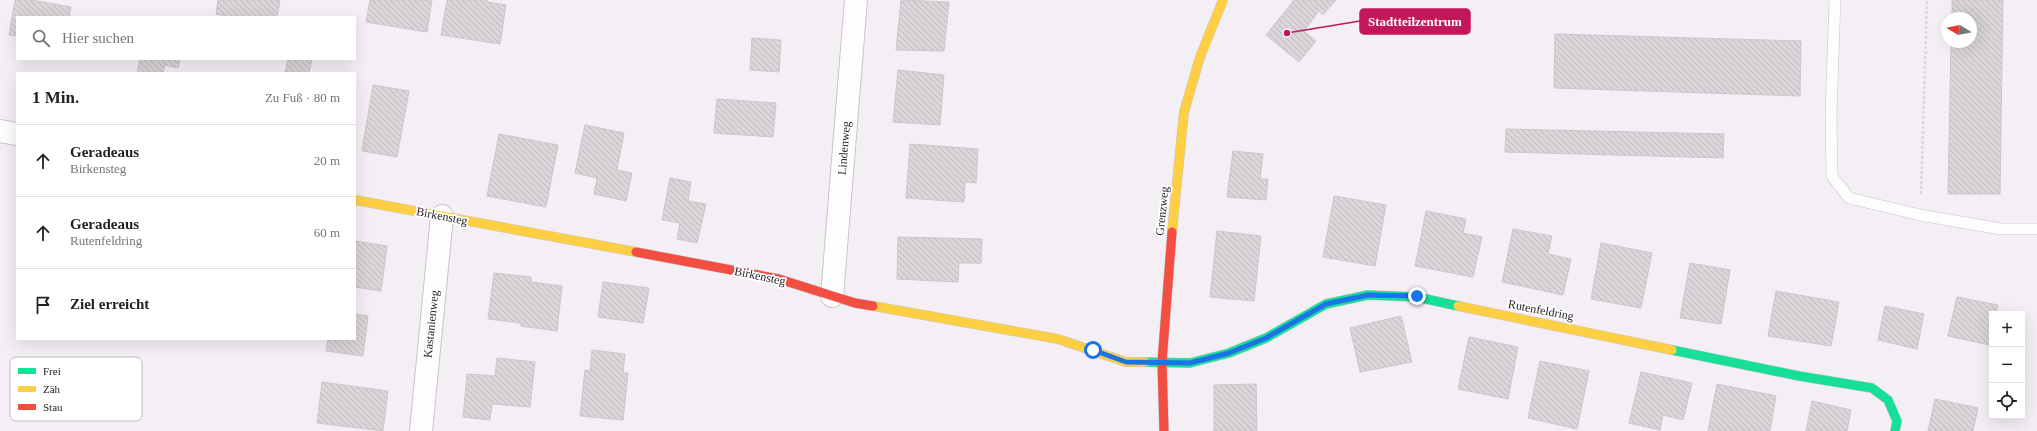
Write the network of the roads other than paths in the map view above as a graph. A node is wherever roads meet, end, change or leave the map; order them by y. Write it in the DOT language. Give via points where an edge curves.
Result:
graph roads {
  1 [pos="856,0"];
  2 [pos="1223,0"];
  3 [pos="1835,0"];
  4 [pos="0,131"];
  5 [pos="16,134"];
  6 [pos="356,200"];
  7 [pos="442,216"];
  8 [pos="2037,229"];
  9 [pos="832,296"];
  10 [pos="1162,362"];
  11 [pos="420,431"];
  12 [pos="1164,431"];
  13 [pos="1895,431"];
  1 -- 9 [label="street, Lindenweg"];
  2 -- 10 [label="street, Grenzweg" via="1200,57 1184,112 1167,279"];
  3 -- 8 [label="lane" via="1831,113 1832,176 1850,198 1920,215 2000,229"];
  4 -- 5 [label="street"];
  6 -- 7 [label="street, Birkensteg"];
  7 -- 9 [label="street, Birkensteg" via="779,279"];
  7 -- 11 [label="street, Kastanienweg"];
  9 -- 10 [label="street, Birkensteg" via="855,303 1058,339 1126,362"];
  10 -- 12 [label="street, Grenzweg"];
  10 -- 13 [label="street, Rutenfeldring" via="1190,363 1229,353 1266,338 1326,304 1368,295 1417,296 1799,376 1872,388 1888,400 1898,421"];
}
